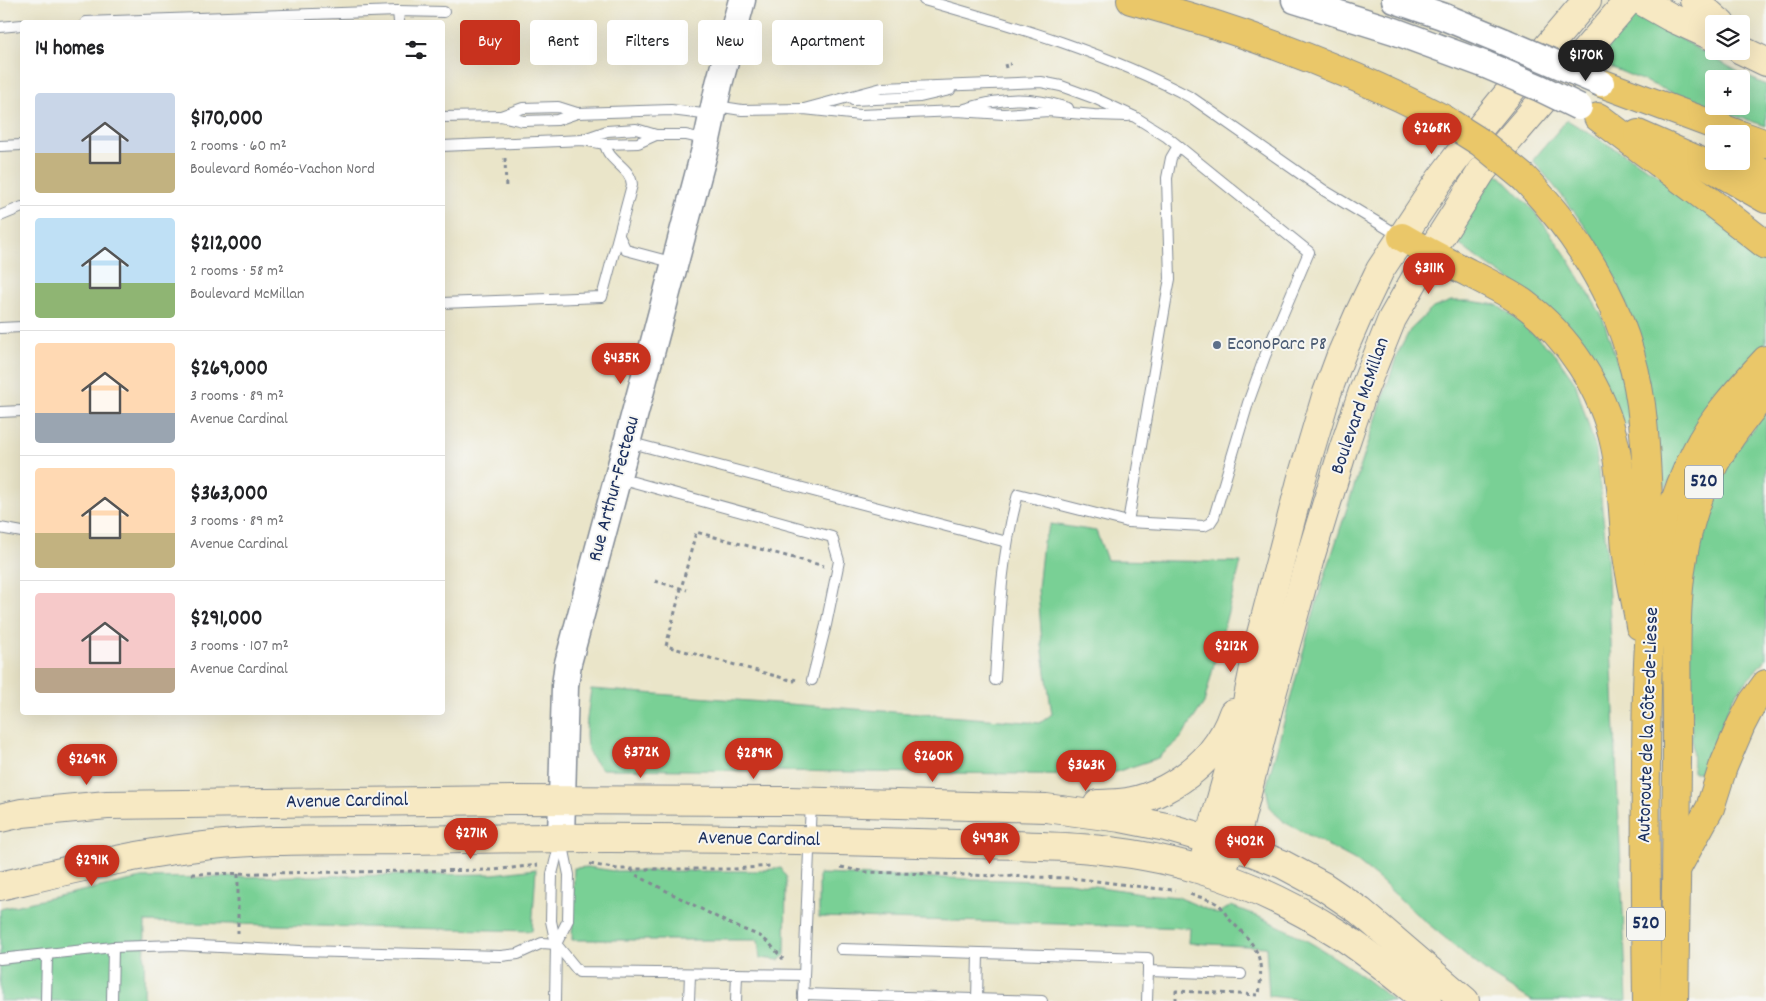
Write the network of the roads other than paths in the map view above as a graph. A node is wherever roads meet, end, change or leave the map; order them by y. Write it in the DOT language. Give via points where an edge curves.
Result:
graph roads {
  1 [pos="742,0"];
  2 [pos="924,0"];
  3 [pos="1131,0"];
  4 [pos="1295,0"];
  5 [pos="1395,0"];
  6 [pos="1587,0"];
  7 [pos="1629,0"];
  8 [pos="1640,0"];
  9 [pos="1694,0"];
  10 [pos="398,11"];
  11 [pos="444,12"];
  12 [pos="1711,15"];
  13 [pos="143,20"];
  14 [pos="399,20"];
  15 [pos="20,25"];
  16 [pos="0,27"];
  17 [pos="1705,33"];
  18 [pos="1601,83"];
  19 [pos="1103,103"];
  20 [pos="804,109"];
  21 [pos="1588,112"];
  22 [pos="1099,115"];
  23 [pos="445,117"];
  24 [pos="1135,117"];
  25 [pos="711,120"];
  26 [pos="1715,125"];
  27 [pos="656,135"];
  28 [pos="1750,138"];
  29 [pos="583,140"];
  30 [pos="1705,141"];
  31 [pos="605,144"];
  32 [pos="1766,144"];
  33 [pos="20,145"];
  34 [pos="0,146"];
  35 [pos="445,146"];
  36 [pos="1178,146"];
  37 [pos="1750,166"];
  38 [pos="1766,175"];
  39 [pos="1766,199"];
  40 [pos="20,208"];
  41 [pos="0,216"];
  42 [pos="619,236"];
  43 [pos="1402,237"];
  44 [pos="1764,244"];
  45 [pos="1430,253"];
  46 [pos="675,262"];
  47 [pos="445,303"];
  48 [pos="20,327"];
  49 [pos="0,328"];
  50 [pos="1766,360"];
  51 [pos="1766,392"];
  52 [pos="20,411"];
  53 [pos="0,412"];
  54 [pos="627,442"];
  55 [pos="618,478"];
  56 [pos="1128,522"];
  57 [pos="20,524"];
  58 [pos="0,527"];
  59 [pos="20,532"];
  60 [pos="1007,542"];
  61 [pos="1653,589"];
  62 [pos="1261,634"];
  63 [pos="1647,663"];
  64 [pos="812,680"];
  65 [pos="995,680"];
  66 [pos="1766,684"];
  67 [pos="563,800"];
  68 [pos="811,802"];
  69 [pos="1046,808"];
  70 [pos="0,818"];
  71 [pos="561,838"];
  72 [pos="809,840"];
  73 [pos="1220,842"];
  74 [pos="1677,869"];
  75 [pos="1210,873"];
  76 [pos="0,886"];
  77 [pos="556,944"];
  78 [pos="113,947"];
  79 [pos="841,949"];
  80 [pos="978,953"];
  81 [pos="47,955"];
  82 [pos="0,960"];
  83 [pos="1148,971"];
  84 [pos="690,974"];
  85 [pos="737,974"];
  86 [pos="1241,974"];
  87 [pos="804,975"];
  88 [pos="803,997"];
  89 [pos="977,1000"];
  90 [pos="46,1001"];
  91 [pos="112,1001"];
  92 [pos="555,1001"];
  93 [pos="689,1001"];
  94 [pos="736,1001"];
  95 [pos="1042,1001"];
  96 [pos="1147,1001"];
  97 [pos="1427,1001"];
  98 [pos="1465,1001"];
  99 [pos="1647,1001"];
  100 [pos="1674,1001"];
  1 -- 25 [label="street, Rue Arthur-Fecteau"];
  2 -- 43 [label="lane" via="1049,38 1169,86 1192,98 1325,191"];
  3 -- 61 [label="highway, bridge" via="1235,31 1314,59 1384,89 1442,118 1480,142 1524,178 1588,259 1611,300 1629,346 1643,421"];
  4 -- 21 [label="street, bridge" via="1394,31 1486,65"];
  5 -- 18 [label="street, bridge" via="1442,16"];
  6 -- 43 [label="main road, Boulevard McMillan" via="1467,144"];
  7 -- 45 [label="main road, Boulevard McMillan" via="1482,171"];
  8 -- 17 [label="main road"];
  9 -- 12 [label="main road"];
  10 -- 11 [label="lane"];
  10 -- 13 [label="lane"];
  10 -- 14 [label="lane"];
  15 -- 16 [label="lane"];
  18 -- 26 [label="highway"];
  18 -- 30 [label="highway"];
  19 -- 20 [label="lane" via="1051,83 973,85 920,97 832,101"];
  19 -- 22 [label="lane"];
  19 -- 24 [label="lane"];
  20 -- 22 [label="lane" via="860,115 957,111 1004,114 1049,111"];
  20 -- 25 [label="lane" via="742,110"];
  21 -- 39 [label="highway" via="1702,162"];
  21 -- 44 [label="highway"];
  22 -- 24 [label="lane"];
  23 -- 25 [label="lane" via="501,116 523,108 558,107 578,113 671,110"];
  24 -- 36 [label="lane"];
  25 -- 27 [label="lane" via="686,135"];
  25 -- 46 [label="street, Rue Arthur-Fecteau"];
  27 -- 29 [label="lane" via="636,129 607,131"];
  27 -- 31 [label="lane" via="638,143"];
  28 -- 32 [label="highway"];
  29 -- 31 [label="lane"];
  29 -- 35 [label="lane"];
  31 -- 42 [label="lane" via="608,155 632,179"];
  33 -- 34 [label="lane"];
  36 -- 56 [label="lane" via="1171,158 1167,178 1170,279"];
  36 -- 56 [label="lane" via="1309,252 1265,356 1210,523 1204,526"];
  37 -- 38 [label="highway"];
  40 -- 41 [label="lane"];
  42 -- 46 [label="lane" via="626,250"];
  42 -- 47 [label="lane" via="602,297"];
  43 -- 45 [label="highway"];
  43 -- 62 [label="main road, Boulevard McMillan" via="1369,290 1327,393"];
  45 -- 63 [label="highway" via="1521,302 1559,336 1586,374 1608,421 1615,447 1626,549"];
  45 -- 73 [label="main road, Boulevard McMillan" via="1392,319 1362,394 1310,558 1239,825"];
  46 -- 54 [label="street, Rue Arthur-Fecteau"];
  48 -- 49 [label="lane"];
  50 -- 61 [label="highway, Autoroute de la Côte-de-Liesse / 520" via="1730,402 1695,452 1674,506"];
  51 -- 74 [label="highway, Autoroute de la Côte-de-Liesse / 520" via="1737,426 1714,462 1693,512 1684,554 1677,623"];
  52 -- 53 [label="lane"];
  54 -- 55 [label="street, Rue Arthur-Fecteau"];
  54 -- 60 [label="lane"];
  55 -- 64 [label="lane" via="832,537 839,561"];
  55 -- 67 [label="street, Rue Arthur-Fecteau" via="568,663"];
  56 -- 60 [label="lane" via="1018,494"];
  57 -- 58 [label="lane"];
  58 -- 59 [label="lane"];
  60 -- 65 [label="lane"];
  61 -- 63 [label="highway, Autoroute de la Côte-de-Liesse / 520"];
  62 -- 69 [label="main road" via="1224,733 1203,763 1190,774 1134,801"];
  62 -- 73 [label="main road, Boulevard McMillan"];
  63 -- 99 [label="highway, Autoroute de la Côte-de-Liesse / 520"];
  66 -- 74 [label="highway" via="1741,725 1723,766 1710,808"];
  67 -- 68 [label="main road, Avenue Cardinal"];
  67 -- 70 [label="main road, Avenue Cardinal" via="107,805"];
  67 -- 71 [label="street, Rue Arthur-Fecteau"];
  68 -- 69 [label="main road, Avenue Cardinal"];
  68 -- 72 [label="lane"];
  69 -- 73 [label="main road, Avenue Cardinal" via="1136,821"];
  71 -- 72 [label="main road, Avenue Cardinal"];
  71 -- 76 [label="main road, Avenue Cardinal" via="220,845 148,854"];
  71 -- 77 [label="lane" via="552,874 551,921"];
  71 -- 77 [label="lane" via="569,875 568,920"];
  72 -- 75 [label="main road, Avenue Cardinal" via="1082,848 1152,858"];
  72 -- 87 [label="lane"];
  73 -- 75 [label="main road, Boulevard McMillan"];
  73 -- 98 [label="main road, Avenue Cardinal" via="1282,864 1344,899"];
  74 -- 100 [label="highway, Autoroute de la Côte-de-Liesse / 520"];
  75 -- 97 [label="main road, Avenue Cardinal" via="1280,902 1338,934"];
  77 -- 78 [label="lane" via="542,943 518,954 501,956 178,945"];
  77 -- 84 [label="lane" via="579,972"];
  77 -- 92 [label="lane"];
  78 -- 81 [label="lane"];
  78 -- 91 [label="lane"];
  79 -- 80 [label="lane"];
  80 -- 83 [label="lane" via="1148,958"];
  80 -- 89 [label="lane"];
  81 -- 82 [label="lane"];
  81 -- 90 [label="lane"];
  83 -- 86 [label="lane"];
  83 -- 96 [label="lane"];
  84 -- 85 [label="lane"];
  84 -- 93 [label="lane"];
  85 -- 87 [label="lane"];
  85 -- 94 [label="lane"];
  87 -- 88 [label="lane"];
  88 -- 89 [label="lane"];
  89 -- 95 [label="lane"];
}
